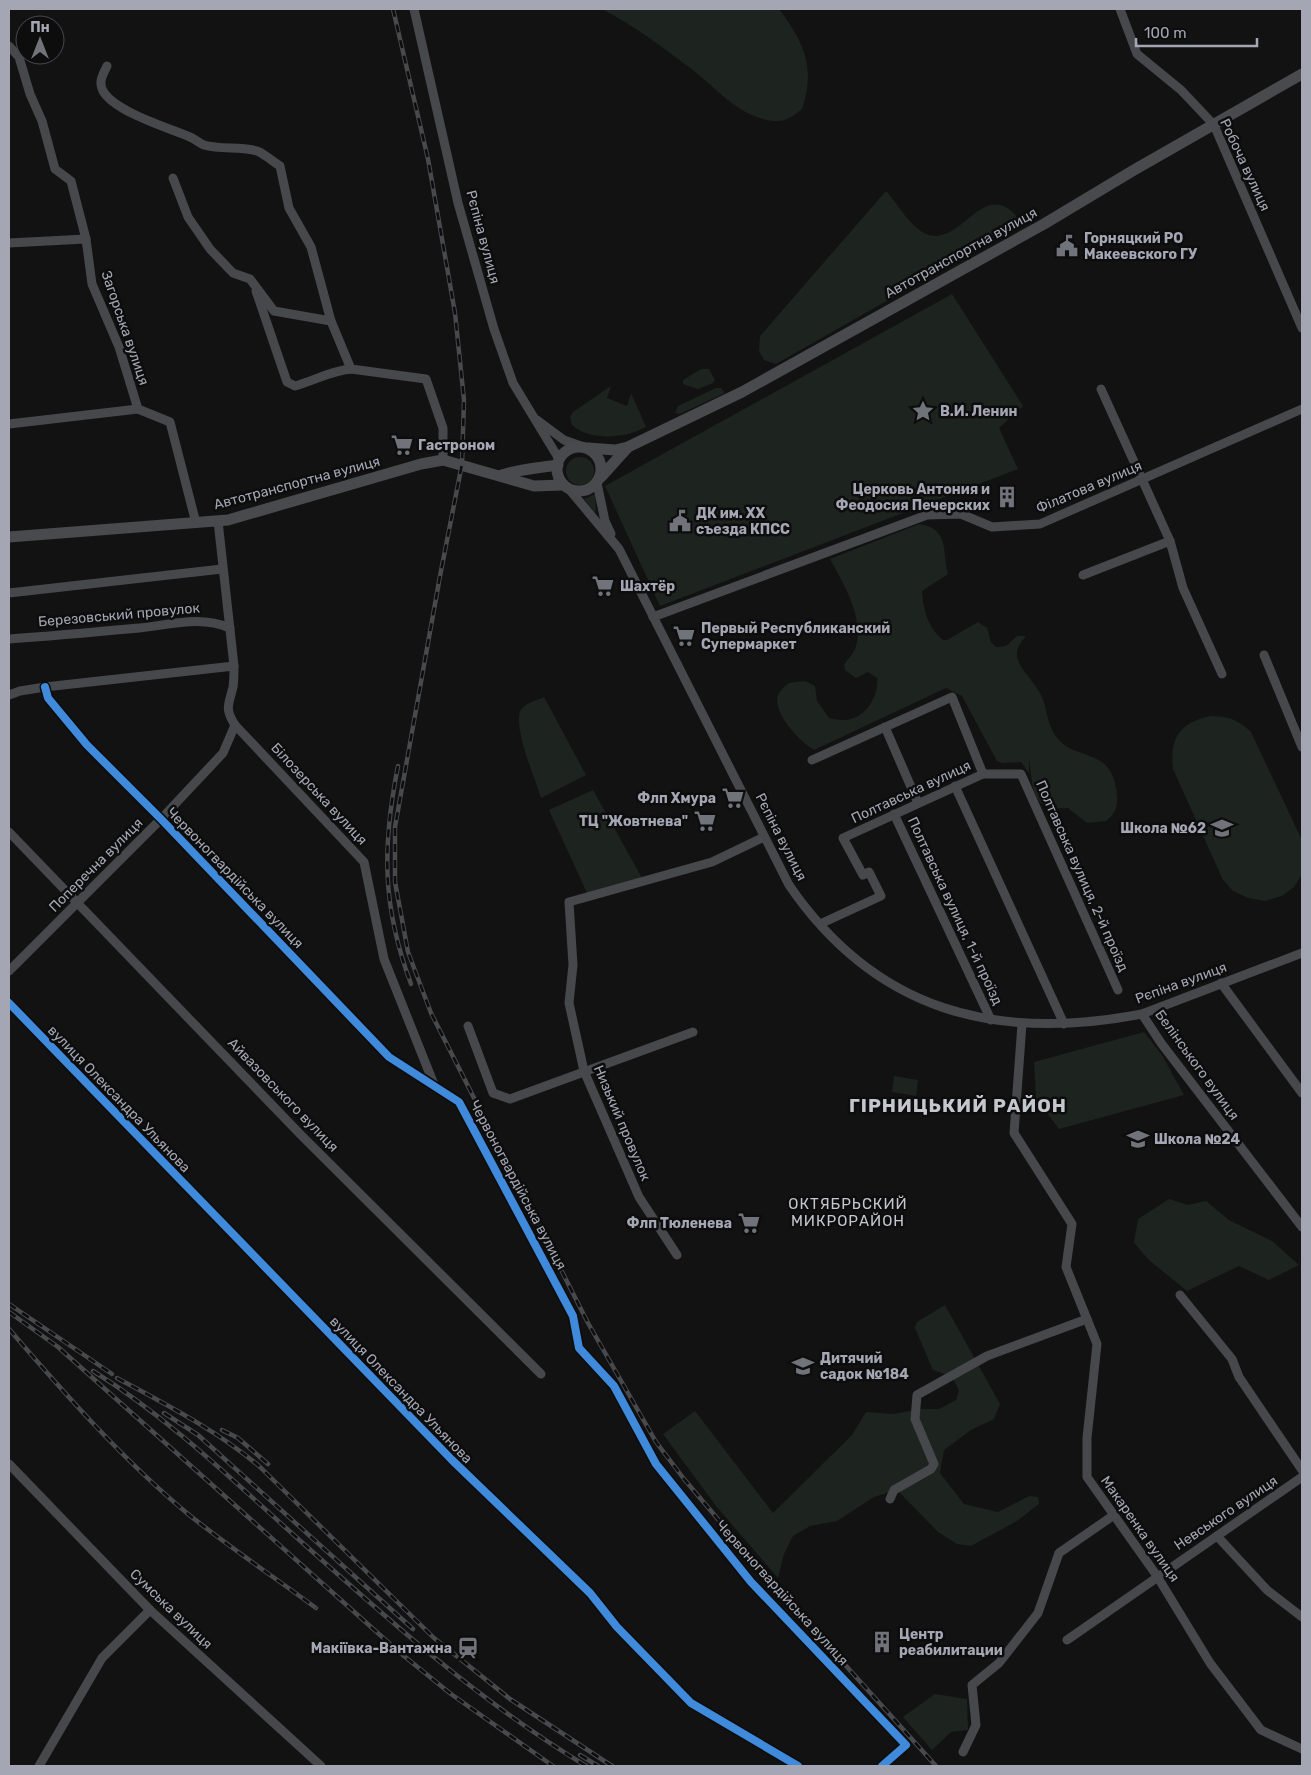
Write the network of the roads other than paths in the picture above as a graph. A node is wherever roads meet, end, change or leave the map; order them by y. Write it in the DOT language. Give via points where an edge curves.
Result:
graph roads {
  1 [pos="414,9"];
  2 [pos="1120,9"];
  3 [pos="9,46"];
  4 [pos="107,66"];
  5 [pos="1302,74"];
  6 [pos="1214,125"];
  7 [pos="173,178"];
  8 [pos="86,239"];
  9 [pos="9,243"];
  10 [pos="250,279"];
  11 [pos="331,321"];
  12 [pos="1302,328"];
  13 [pos="351,368"];
  14 [pos="1101,389"];
  15 [pos="138,409"];
  16 [pos="1302,409"];
  17 [pos="531,414"];
  18 [pos="9,424"];
  19 [pos="585,447"];
  20 [pos="628,447"];
  21 [pos="443,460"];
  22 [pos="559,462"];
  23 [pos="500,476"];
  24 [pos="599,480"];
  25 [pos="1141,480"];
  26 [pos="566,487"];
  27 [pos="218,521"];
  28 [pos="196,523"];
  29 [pos="9,538"];
  30 [pos="1170,541"];
  31 [pos="618,550"];
  32 [pos="222,569"];
  33 [pos="1083,575"];
  34 [pos="9,593"];
  35 [pos="654,617"];
  36 [pos="230,628"];
  37 [pos="9,639"];
  38 [pos="1264,655"];
  39 [pos="234,666"];
  40 [pos="1222,674"];
  41 [pos="45,687"];
  42 [pos="9,695"];
  43 [pos="235,725"];
  44 [pos="885,727"];
  45 [pos="1302,747"];
  46 [pos="812,760"];
  47 [pos="982,774"];
  48 [pos="1021,774"];
  49 [pos="955,786"];
  50 [pos="918,803"];
  51 [pos="894,814"];
  52 [pos="161,819"];
  53 [pos="9,832"];
  54 [pos="764,837"];
  55 [pos="78,903"];
  56 [pos="820,924"];
  57 [pos="1302,953"];
  58 [pos="9,971"];
  59 [pos="1221,983"];
  60 [pos="1118,990"];
  61 [pos="9,1003"];
  62 [pos="1142,1014"];
  63 [pos="991,1020"];
  64 [pos="1022,1024"];
  65 [pos="1064,1024"];
  66 [pos="468,1026"];
  67 [pos="693,1032"];
  68 [pos="584,1072"];
  69 [pos="435,1087"];
  70 [pos="1302,1093"];
  71 [pos="1302,1227"];
  72 [pos="677,1255"];
  73 [pos="1180,1296"];
  74 [pos="1087,1319"];
  75 [pos="541,1374"];
  76 [pos="9,1464"];
  77 [pos="1302,1470"];
  78 [pos="1302,1477"];
  79 [pos="890,1499"];
  80 [pos="1114,1515"];
  81 [pos="1217,1536"];
  82 [pos="1157,1576"];
  83 [pos="150,1610"];
  84 [pos="1302,1617"];
  85 [pos="1067,1640"];
  86 [pos="1302,1749"];
  87 [pos="963,1752"];
  88 [pos="39,1766"];
  89 [pos="321,1766"];
  90 [pos="798,1766"];
  91 [pos="882,1766"];
  1 -- 17 [label="street, Рєпіна вулиця" via="458,203 494,328 513,383"];
  2 -- 6 [label="street, Робоча вулиця" via="1137,54 1180,90"];
  3 -- 8 [label="street, Загорська вулиця" via="19,57 55,169 71,182"];
  4 -- 11 [label="street" via="101,77 102,89 124,108 159,127 203,144 258,151 280,166 289,208 311,247"];
  5 -- 6 [label="main road, Автотранспортна вулиця"];
  6 -- 12 [label="street, Робоча вулиця"];
  6 -- 20 [label="main road, Автотранспортна вулиця" via="742,392"];
  7 -- 10 [label="street" via="188,217 210,249 233,273"];
  8 -- 9 [label="street"];
  8 -- 15 [label="street, Загорська вулиця" via="92,284 118,347"];
  10 -- 11 [label="street" via="274,311"];
  10 -- 13 [label="street" via="287,382 295,386 314,381 334,370"];
  11 -- 13 [label="street"];
  13 -- 21 [label="street" via="426,379 443,428"];
  14 -- 25 [label="street"];
  15 -- 18 [label="street"];
  15 -- 28 [label="street" via="170,422"];
  16 -- 25 [label="street, Філатова вулиця"];
  17 -- 19 [label="street" via="564,440"];
  17 -- 22 [label="street, Рєпіна вулиця"];
  19 -- 20 [label="main road" via="616,450"];
  19 -- 22 [label="main road" via="568,449"];
  19 -- 24 [label="main road" via="600,460"];
  20 -- 24 [label="main road"];
  21 -- 23 [label="main road, Автотранспортна вулиця"];
  21 -- 27 [label="main road, Автотранспортна вулиця"];
  22 -- 23 [label="main road"];
  22 -- 26 [label="main road" via="558,477"];
  23 -- 26 [label="main road, Автотранспортна вулиця" via="534,486"];
  24 -- 26 [label="main road" via="589,489 579,491"];
  24 -- 31 [label="street" via="605,521"];
  25 -- 30 [label="street"];
  25 -- 35 [label="street, Філатова вулиця" via="1040,524 992,527 961,514 927,515"];
  26 -- 31 [label="street, Рєпіна вулиця"];
  27 -- 28 [label="main road, Автотранспортна вулиця"];
  27 -- 32 [label="street"];
  28 -- 29 [label="main road, Автотранспортна вулиця"];
  30 -- 33 [label="street"];
  30 -- 40 [label="street" via="1182,588"];
  31 -- 35 [label="street, Рєпіна вулиця"];
  32 -- 34 [label="street"];
  32 -- 36 [label="street"];
  35 -- 54 [label="street, Рєпіна вулиця"];
  36 -- 37 [label="street, Березовський провулок" via="215,621 190,621"];
  36 -- 39 [label="street"];
  38 -- 45 [label="street"];
  39 -- 41 [label="street"];
  39 -- 43 [label="street" via="228,715"];
  41 -- 42 [label="street"];
  41 -- 52 [label="street, Червоногвардійська вулиця" via="48,698 87,745"];
  43 -- 52 [label="street, Поперечна вулиця" via="223,753"];
  43 -- 69 [label="street, Білозерська вулиця" via="364,862 384,959"];
  44 -- 46 [label="street"];
  44 -- 47 [label="street" via="952,697"];
  44 -- 50 [label="street"];
  47 -- 48 [label="street, Полтавська вулиця"];
  47 -- 49 [label="street, Полтавська вулиця"];
  48 -- 60 [label="street, Полтавська вулиця, 2-й проїзд"];
  49 -- 50 [label="street, Полтавська вулиця"];
  49 -- 65 [label="street"];
  50 -- 51 [label="street, Полтавська вулиця"];
  51 -- 56 [label="street, Полтавська вулиця" via="843,838 863,875 869,872 881,896"];
  51 -- 63 [label="street, Полтавська вулиця, 1-й проїзд"];
  52 -- 55 [label="street, Поперечна вулиця"];
  52 -- 69 [label="street, Червоногвардійська вулиця" via="389,1057"];
  53 -- 55 [label="street, Айвазовського вулиця"];
  54 -- 56 [label="street, Рєпіна вулиця" via="789,885"];
  54 -- 68 [label="street, Низький провулок" via="712,862 569,902 573,965 570,1003"];
  55 -- 58 [label="street, Поперечна вулиця"];
  55 -- 75 [label="street, Айвазовського вулиця" via="301,1135"];
  56 -- 63 [label="street, Рєпіна вулиця" via="868,970 916,998 948,1010"];
  57 -- 59 [label="street, Рєпіна вулиця"];
  59 -- 62 [label="street, Рєпіна вулиця"];
  59 -- 70 [label="street"];
  61 -- 90 [label="street, вулиця Олександра Ульянова" via="452,1460 590,1593 617,1627 691,1703"];
  62 -- 65 [label="street, Рєпіна вулиця"];
  62 -- 71 [label="street, Белінського вулиця"];
  63 -- 64 [label="street, Рєпіна вулиця"];
  64 -- 65 [label="street, Рєпіна вулиця"];
  64 -- 74 [label="street, Макаренка вулиця" via="1014,1133 1072,1224 1066,1267"];
  66 -- 68 [label="street" via="493,1093 510,1099"];
  67 -- 68 [label="street"];
  68 -- 72 [label="street, Низький провулок" via="639,1197"];
  69 -- 91 [label="street, Червоногвардійська вулиця" via="459,1102 573,1316 579,1348 614,1386 656,1464 751,1582 906,1745"];
  73 -- 77 [label="street" via="1232,1359 1239,1377"];
  74 -- 79 [label="street" via="987,1356 917,1396 915,1419 934,1464 931,1469 894,1490"];
  74 -- 80 [label="street, Макаренка вулиця" via="1097,1344 1086,1438 1088,1477"];
  76 -- 83 [label="street, Сумська вулиця"];
  78 -- 81 [label="street, Невського вулиця"];
  80 -- 82 [label="street, Макаренка вулиця"];
  80 -- 87 [label="street" via="1059,1553 1038,1613 999,1663 972,1685 976,1725"];
  81 -- 82 [label="street, Невського вулиця"];
  81 -- 84 [label="street" via="1266,1590"];
  82 -- 85 [label="street, Невського вулиця"];
  82 -- 86 [label="street, Макаренка вулиця" via="1210,1663 1261,1730"];
  83 -- 88 [label="street" via="102,1658"];
  83 -- 89 [label="street, Сумська вулиця"];
}
